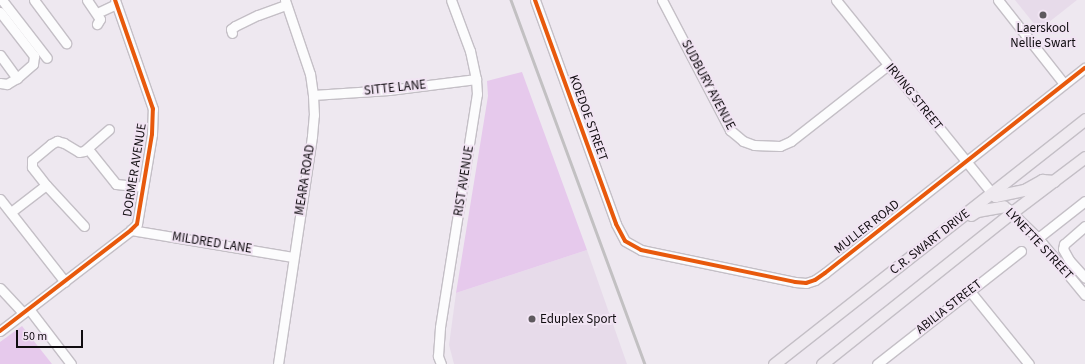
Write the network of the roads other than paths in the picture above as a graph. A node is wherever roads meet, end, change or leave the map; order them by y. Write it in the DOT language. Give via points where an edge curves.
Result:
graph roads {
  1 [pos="2,0"];
  2 [pos="34,0"];
  3 [pos="87,0"];
  4 [pos="451,0"];
  5 [pos="535,0"];
  6 [pos="662,0"];
  7 [pos="836,0"];
  8 [pos="998,0"];
  9 [pos="115,2"];
  10 [pos="285,3"];
  11 [pos="0,12"];
  12 [pos="97,13"];
  13 [pos="97,24"];
  14 [pos="232,33"];
  15 [pos="66,43"];
  16 [pos="0,55"];
  17 [pos="47,58"];
  18 [pos="888,65"];
  19 [pos="1085,68"];
  20 [pos="17,78"];
  21 [pos="476,79"];
  22 [pos="0,84"];
  23 [pos="1064,84"];
  24 [pos="313,95"];
  25 [pos="1085,119"];
  26 [pos="109,129"];
  27 [pos="88,149"];
  28 [pos="1085,158"];
  29 [pos="965,162"];
  30 [pos="1054,181"];
  31 [pos="46,186"];
  32 [pos="143,187"];
  33 [pos="993,195"];
  34 [pos="0,199"];
  35 [pos="1085,200"];
  36 [pos="1007,209"];
  37 [pos="11,212"];
  38 [pos="957,220"];
  39 [pos="84,226"];
  40 [pos="1085,226"];
  41 [pos="131,230"];
  42 [pos="1038,238"];
  43 [pos="626,241"];
  44 [pos="1021,252"];
  45 [pos="293,256"];
  46 [pos="1085,278"];
  47 [pos="65,282"];
  48 [pos="0,288"];
  49 [pos="969,290"];
  50 [pos="1085,295"];
  51 [pos="26,311"];
  52 [pos="0,331"];
  53 [pos="71,364"];
  54 [pos="278,364"];
  55 [pos="441,364"];
  56 [pos="774,364"];
  57 [pos="822,364"];
  58 [pos="877,364"];
  59 [pos="1029,364"];
  1 -- 17 [label="street"];
  2 -- 15 [label="street"];
  3 -- 12 [label="street"];
  4 -- 21 [label="street, RIST AVENUE" via="470,51"];
  5 -- 43 [label="street, KOEDOE STREET" via="616,224"];
  6 -- 18 [label="street, SUDBURY AVENUE" via="730,130 742,141 754,145 780,146 791,141"];
  7 -- 18 [label="street, IRVING STREET"];
  8 -- 23 [label="street"];
  9 -- 12 [label="street"];
  9 -- 32 [label="street, DORMER AVENUE" via="153,109 153,128"];
  10 -- 14 [label="street" via="235,26 231,29"];
  10 -- 24 [label="street, MEARA ROAD" via="304,53"];
  11 -- 20 [label="street" via="34,56 33,64"];
  12 -- 13 [label="street" via="100,19"];
  16 -- 20 [label="street"];
  18 -- 29 [label="street, IRVING STREET"];
  19 -- 23 [label="street, MULLER ROAD"];
  20 -- 22 [label="street" via="7,84"];
  21 -- 24 [label="street, SITTE LANE" via="389,90"];
  21 -- 55 [label="street, RIST AVENUE" via="474,121 440,327 438,356"];
  23 -- 29 [label="street, MULLER ROAD"];
  24 -- 45 [label="street, MEARA ROAD" via="312,136"];
  25 -- 33 [label="main road, C.R. SWART DRIVE"];
  26 -- 27 [label="street"];
  27 -- 31 [label="street" via="79,152 57,142 34,156 32,167"];
  27 -- 32 [label="street" via="116,184"];
  28 -- 30 [label="main road, C.R. SWART DRIVE"];
  29 -- 33 [label="street, IRVING STREET"];
  29 -- 43 [label="street, MULLER ROAD" via="825,273 806,283 680,260 636,249"];
  30 -- 33 [label="main road" via="1042,180 1024,190"];
  30 -- 36 [label="main road, C.R. SWART DRIVE"];
  31 -- 37 [label="street"];
  31 -- 39 [label="street"];
  32 -- 41 [label="street, DORMER AVENUE" via="138,220"];
  33 -- 36 [label="street, LYNETTE STREET"];
  33 -- 38 [label="main road, C.R. SWART DRIVE"];
  34 -- 37 [label="street"];
  35 -- 42 [label="street"];
  36 -- 38 [label="main road" via="977,211"];
  36 -- 42 [label="street, LYNETTE STREET"];
  36 -- 57 [label="main road, C.R. SWART DRIVE"];
  37 -- 47 [label="street"];
  38 -- 56 [label="main road, C.R. SWART DRIVE"];
  40 -- 46 [label="street" via="1064,244 1063,249"];
  41 -- 45 [label="street, MILDRED LANE"];
  41 -- 47 [label="street, DORMER AVENUE"];
  42 -- 50 [label="street, LYNETTE STREET"];
  44 -- 49 [label="street, ABILIA STREET"];
  45 -- 54 [label="street, MEARA ROAD"];
  47 -- 51 [label="street, DORMER AVENUE"];
  48 -- 51 [label="street"];
  49 -- 58 [label="street, ABILIA STREET"];
  49 -- 59 [label="street"];
  51 -- 52 [label="street, DORMER AVENUE"];
  51 -- 53 [label="street"];
}
